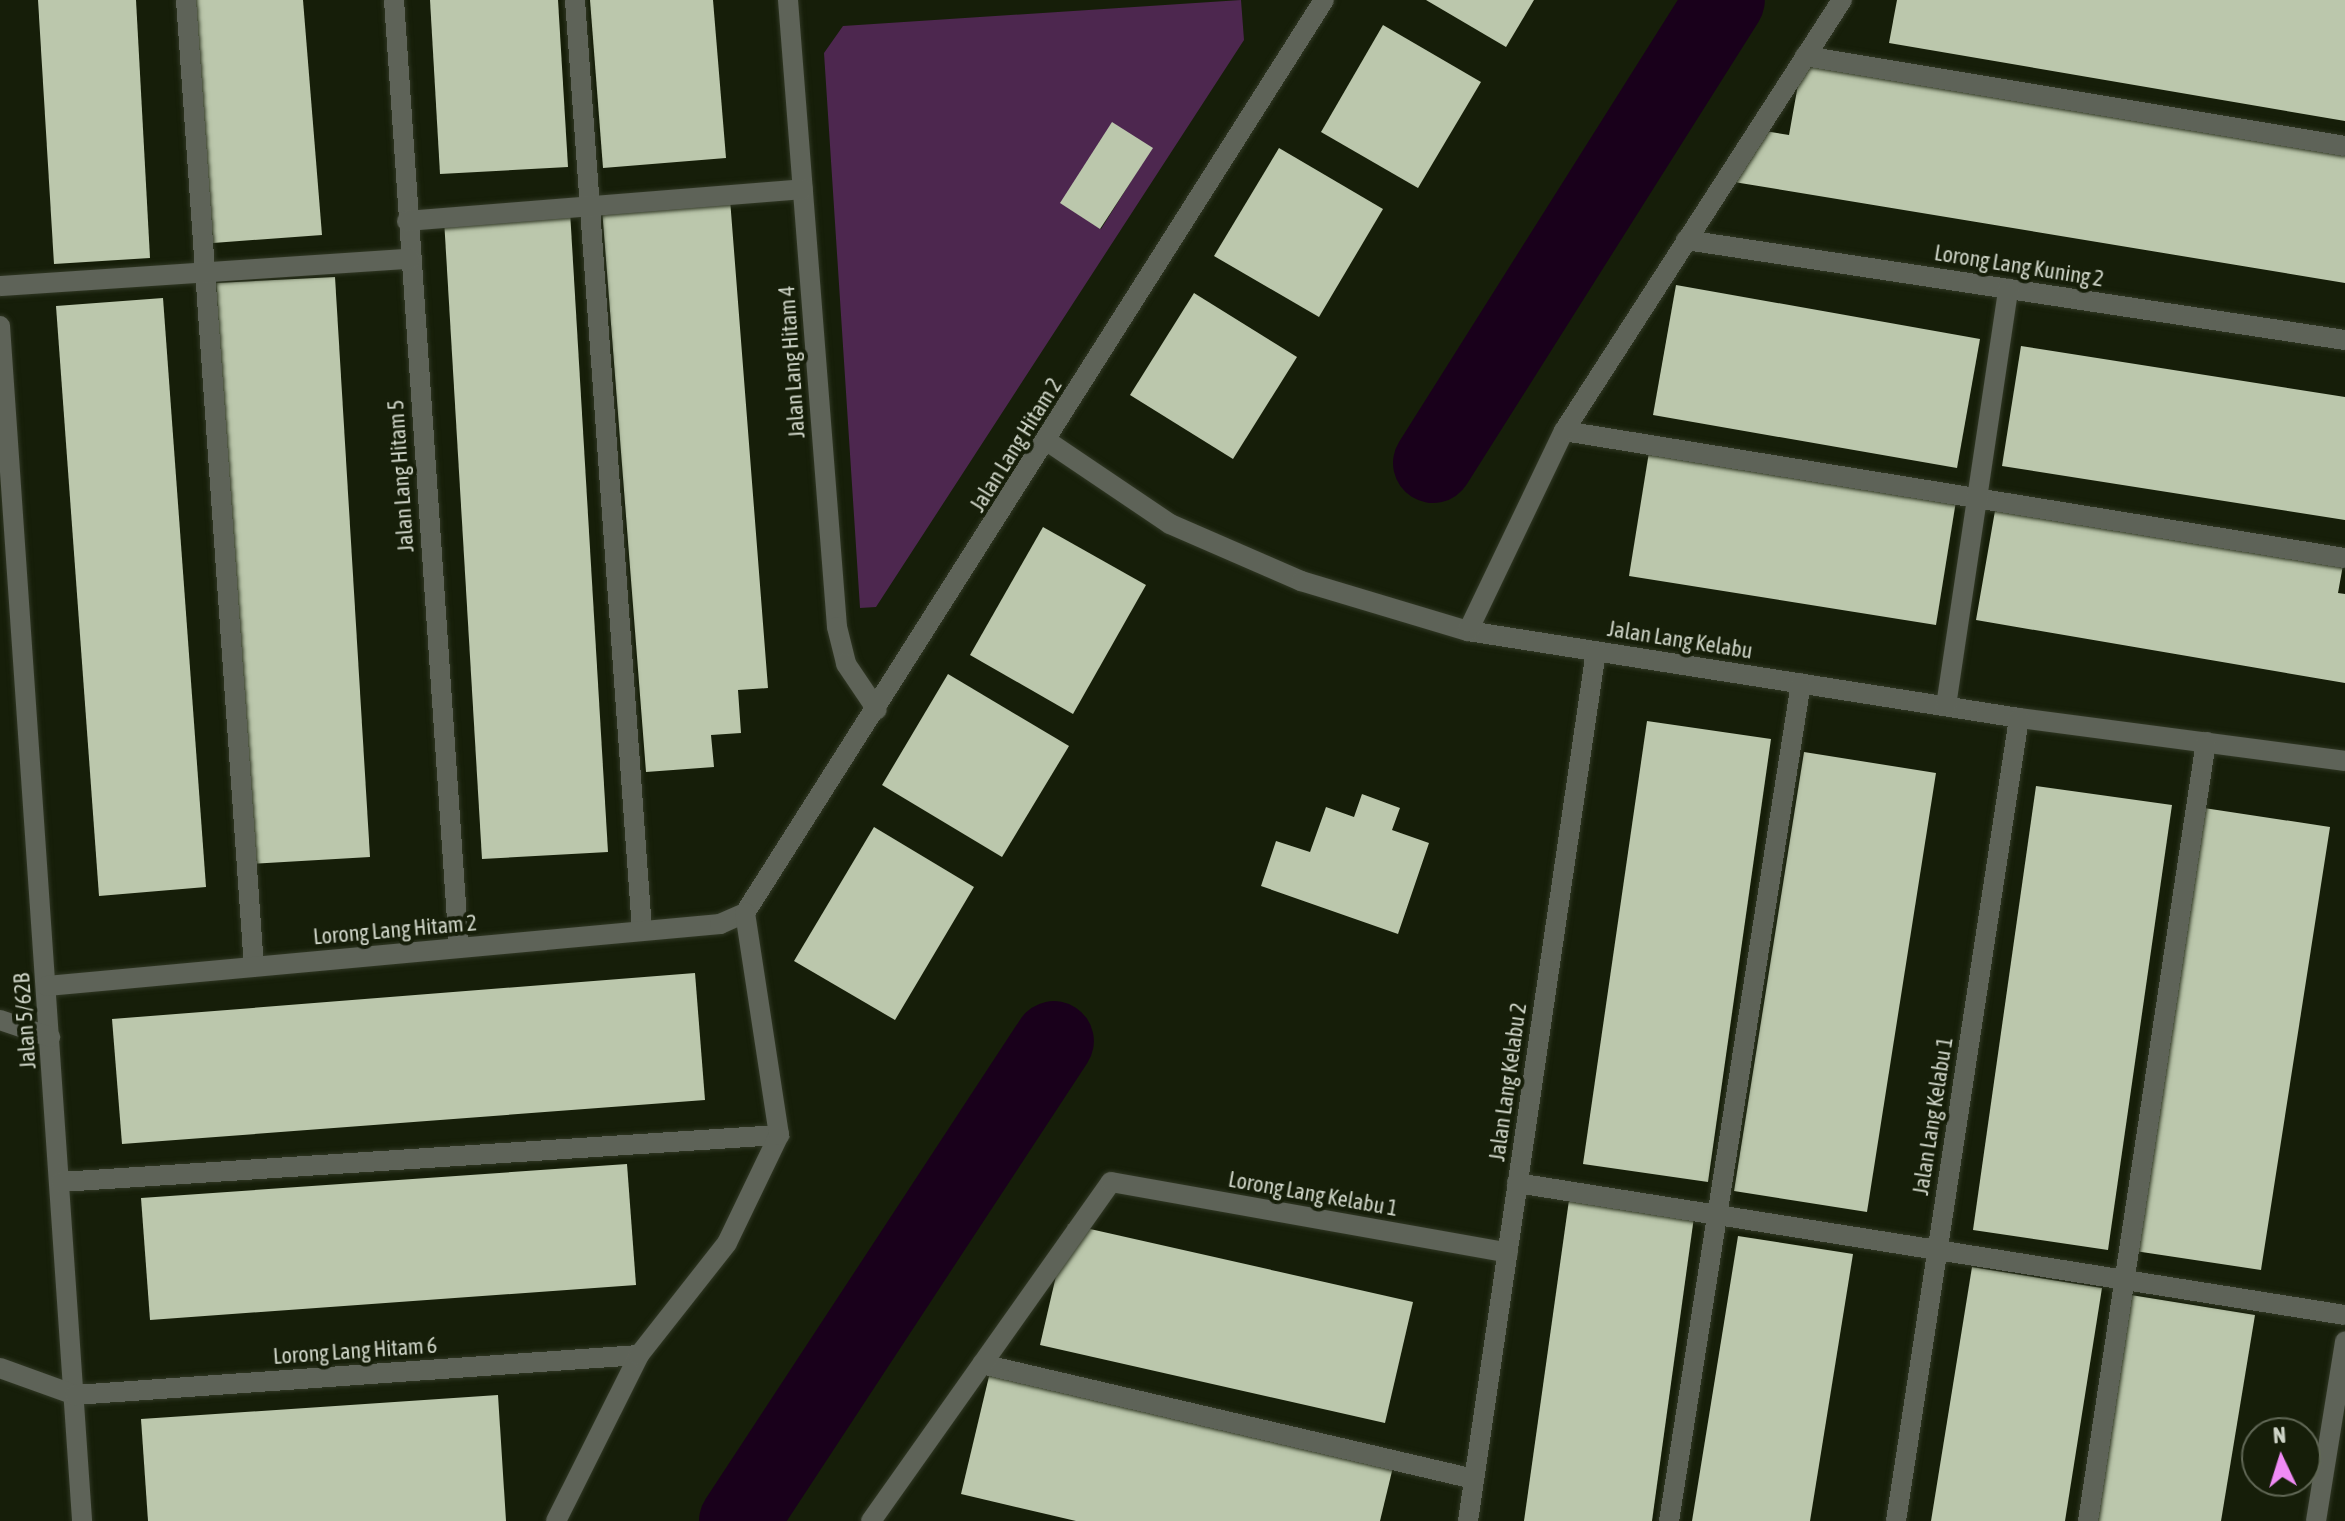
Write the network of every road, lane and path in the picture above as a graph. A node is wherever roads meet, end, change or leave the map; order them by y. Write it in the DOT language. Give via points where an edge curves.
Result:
graph roads {
  1 [pos="186,0"];
  2 [pos="394,0"];
  3 [pos="575,0"];
  4 [pos="788,0"];
  5 [pos="1324,0"];
  6 [pos="1842,0"];
  7 [pos="1805,56"];
  8 [pos="2345,146"];
  9 [pos="803,189"];
  10 [pos="590,206"];
  11 [pos="407,221"];
  12 [pos="1686,240"];
  13 [pos="410,259"];
  14 [pos="206,272"];
  15 [pos="0,286"];
  16 [pos="2008,289"];
  17 [pos="0,326"];
  18 [pos="2345,340"];
  19 [pos="1564,431"];
  20 [pos="1047,441"];
  21 [pos="1976,498"];
  22 [pos="2345,558"];
  23 [pos="1468,631"];
  24 [pos="1596,651"];
  25 [pos="1801,683"];
  26 [pos="1946,706"];
  27 [pos="877,710"];
  28 [pos="2019,718"];
  29 [pos="2206,742"];
  30 [pos="2345,761"];
  31 [pos="745,913"];
  32 [pos="642,931"];
  33 [pos="459,948"];
  34 [pos="254,967"];
  35 [pos="47,986"];
  36 [pos="0,1020"];
  37 [pos="50,1037"];
  38 [pos="779,1135"];
  39 [pos="61,1182"];
  40 [pos="1517,1183"];
  41 [pos="1716,1217"];
  42 [pos="1508,1253"];
  43 [pos="1937,1254"];
  44 [pos="2124,1282"];
  45 [pos="2345,1315"];
  46 [pos="2345,1341"];
  47 [pos="639,1355"];
  48 [pos="982,1364"];
  49 [pos="0,1368"];
  50 [pos="75,1395"];
  51 [pos="2340,1401"];
  52 [pos="2337,1436"];
  53 [pos="1474,1479"];
  54 [pos="82,1521"];
  55 [pos="556,1521"];
  56 [pos="871,1521"];
  57 [pos="1468,1521"];
  58 [pos="1669,1521"];
  59 [pos="1896,1521"];
  60 [pos="2088,1521"];
  61 [pos="2316,1521"];
  1 -- 14 [label="street"];
  2 -- 11 [label="street, Jalan Lang Hitam 5"];
  3 -- 10 [label="street"];
  4 -- 9 [label="street, Jalan Lang Hitam 4"];
  5 -- 20 [label="street, Jalan Lang Hitam 2"];
  6 -- 7 [label="street"];
  7 -- 8 [label="street"];
  7 -- 12 [label="street"];
  9 -- 10 [label="street"];
  9 -- 27 [label="street, Jalan Lang Hitam 4" via="837,627 846,664"];
  10 -- 11 [label="street"];
  10 -- 32 [label="street"];
  11 -- 13 [label="street, Jalan Lang Hitam 5"];
  12 -- 16 [label="street, Lorong Lang Kuning 2"];
  12 -- 19 [label="street"];
  13 -- 14 [label="street"];
  13 -- 33 [label="street, Jalan Lang Hitam 5"];
  14 -- 15 [label="street"];
  14 -- 34 [label="street"];
  16 -- 18 [label="street, Lorong Lang Kuning 2"];
  16 -- 21 [label="street"];
  17 -- 35 [label="street, Jalan 5/62B"];
  19 -- 21 [label="street"];
  19 -- 23 [label="street"];
  20 -- 23 [label="street, Jalan Lang Kelabu" via="1170,524 1301,581"];
  20 -- 27 [label="street, Jalan Lang Hitam 2"];
  21 -- 22 [label="street"];
  21 -- 26 [label="street"];
  23 -- 24 [label="street, Jalan Lang Kelabu"];
  24 -- 25 [label="street, Jalan Lang Kelabu"];
  24 -- 40 [label="street, Jalan Lang Kelabu 2"];
  25 -- 26 [label="street, Jalan Lang Kelabu"];
  25 -- 41 [label="street"];
  26 -- 28 [label="street, Jalan Lang Kelabu"];
  27 -- 31 [label="street, Jalan Lang Hitam 2"];
  28 -- 29 [label="street, Jalan Lang Kelabu"];
  28 -- 43 [label="street, Jalan Lang Kelabu 1"];
  29 -- 30 [label="street, Jalan Lang Kelabu"];
  29 -- 44 [label="street"];
  31 -- 32 [label="street, Lorong Lang Hitam 2" via="720,924"];
  31 -- 38 [label="street"];
  32 -- 33 [label="street, Lorong Lang Hitam 2"];
  33 -- 34 [label="street, Lorong Lang Hitam 2"];
  34 -- 35 [label="street, Lorong Lang Hitam 2"];
  35 -- 37 [label="street, Jalan 5/62B"];
  36 -- 37 [label="street"];
  37 -- 39 [label="street, Jalan 5/62B"];
  38 -- 39 [label="street"];
  38 -- 47 [label="street" via="727,1243"];
  39 -- 50 [label="street, Jalan 5/62B"];
  40 -- 41 [label="street"];
  40 -- 42 [label="street, Jalan Lang Kelabu 2"];
  41 -- 43 [label="street"];
  41 -- 58 [label="street"];
  42 -- 48 [label="street, Lorong Lang Kelabu 1" via="1111,1182"];
  42 -- 53 [label="street, Jalan Lang Kelabu 2"];
  43 -- 44 [label="street"];
  43 -- 59 [label="street, Jalan Lang Kelabu 1"];
  44 -- 45 [label="street"];
  44 -- 60 [label="street"];
  46 -- 51 [label="street"];
  47 -- 50 [label="street, Lorong Lang Hitam 6"];
  47 -- 55 [label="street"];
  48 -- 53 [label="street"];
  48 -- 56 [label="street"];
  49 -- 50 [label="street"];
  50 -- 54 [label="street, Jalan 5/62B"];
  51 -- 52 [label="street"];
  52 -- 61 [label="street"];
  53 -- 57 [label="street, Jalan Lang Kelabu 2"];
}
